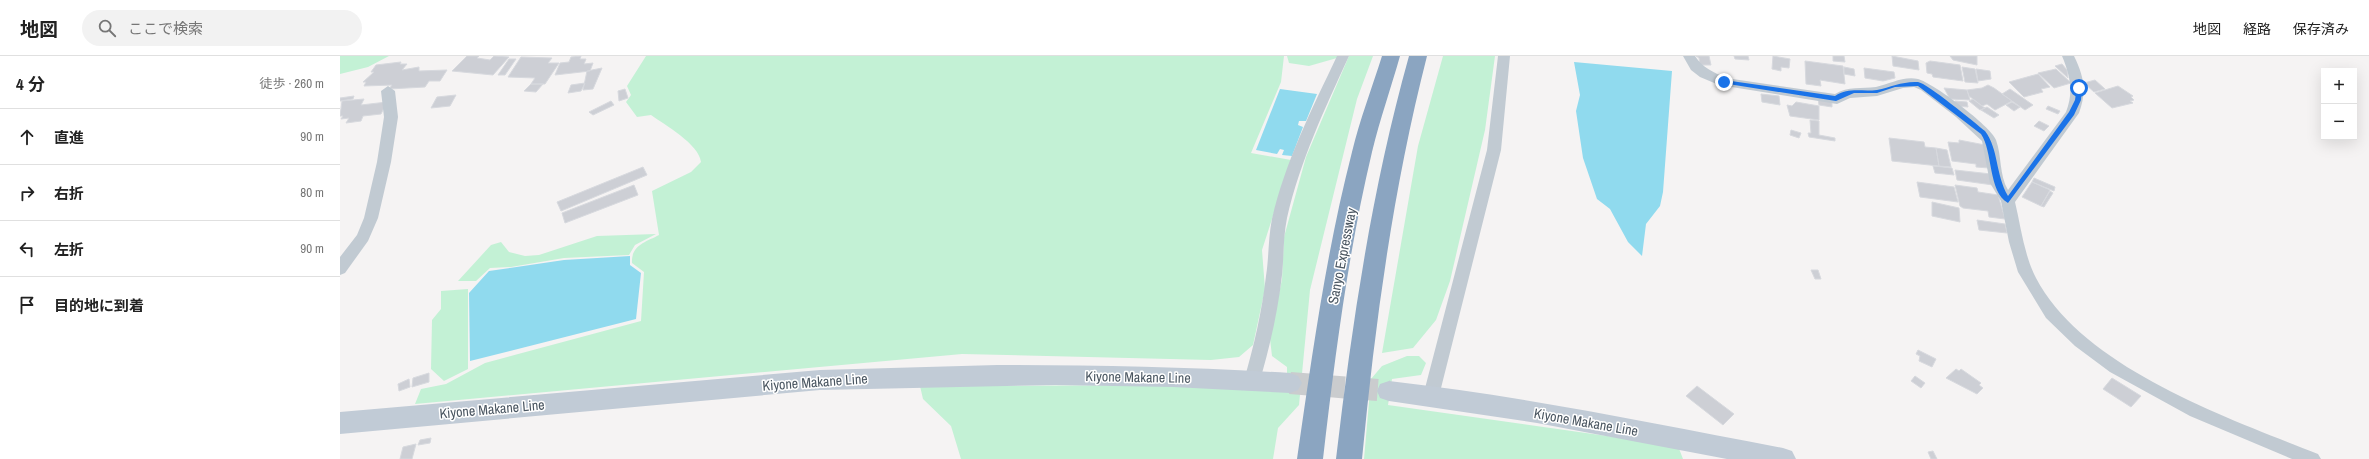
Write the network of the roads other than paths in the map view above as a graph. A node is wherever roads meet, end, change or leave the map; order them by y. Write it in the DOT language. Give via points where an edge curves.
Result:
graph roads {
  1 [pos="1343,56"];
  2 [pos="1391,56"];
  3 [pos="1418,56"];
  4 [pos="1504,56"];
  5 [pos="1689,56"];
  6 [pos="2068,56"];
  7 [pos="388,92"];
  8 [pos="2008,201"];
  9 [pos="340,269"];
  10 [pos="1252,380"];
  11 [pos="1290,383"];
  12 [pos="1389,391"];
  13 [pos="1431,396"];
  14 [pos="340,423"];
  15 [pos="1720,453"];
  16 [pos="1310,459"];
  17 [pos="1349,459"];
  18 [pos="1783,459"];
  19 [pos="2312,459"];
  1 -- 10 [label="street" via="1300,153 1283,210 1275,242 1274,275 1262,345"];
  2 -- 16 [label="highway, Sanyo Expressway" via="1362,150 1338,269"];
  3 -- 17 [label="highway" via="1394,156 1371,276"];
  4 -- 13 [label="street" via="1494,150"];
  5 -- 8 [label="street" via="1704,74 1724,82 1836,99 1854,91 1877,92 1895,85 1919,84 1983,132 1989,140 1997,183"];
  6 -- 8 [label="street" via="2079,88 2078,100 2072,113"];
  7 -- 9 [label="street" via="391,117 371,218 363,237"];
  8 -- 19 [label="street" via="2020,257 2029,282 2040,301 2077,338 2121,370 2176,402"];
  10 -- 11 [label="main road, Kiyone Makane Line"];
  10 -- 14 [label="main road, Kiyone Makane Line" via="1045,375 827,380"];
  12 -- 13 [label="main road, Kiyone Makane Line"];
  13 -- 15 [label="main road, Kiyone Makane Line"];
  15 -- 18 [label="main road, Kiyone Makane Line"];
}
